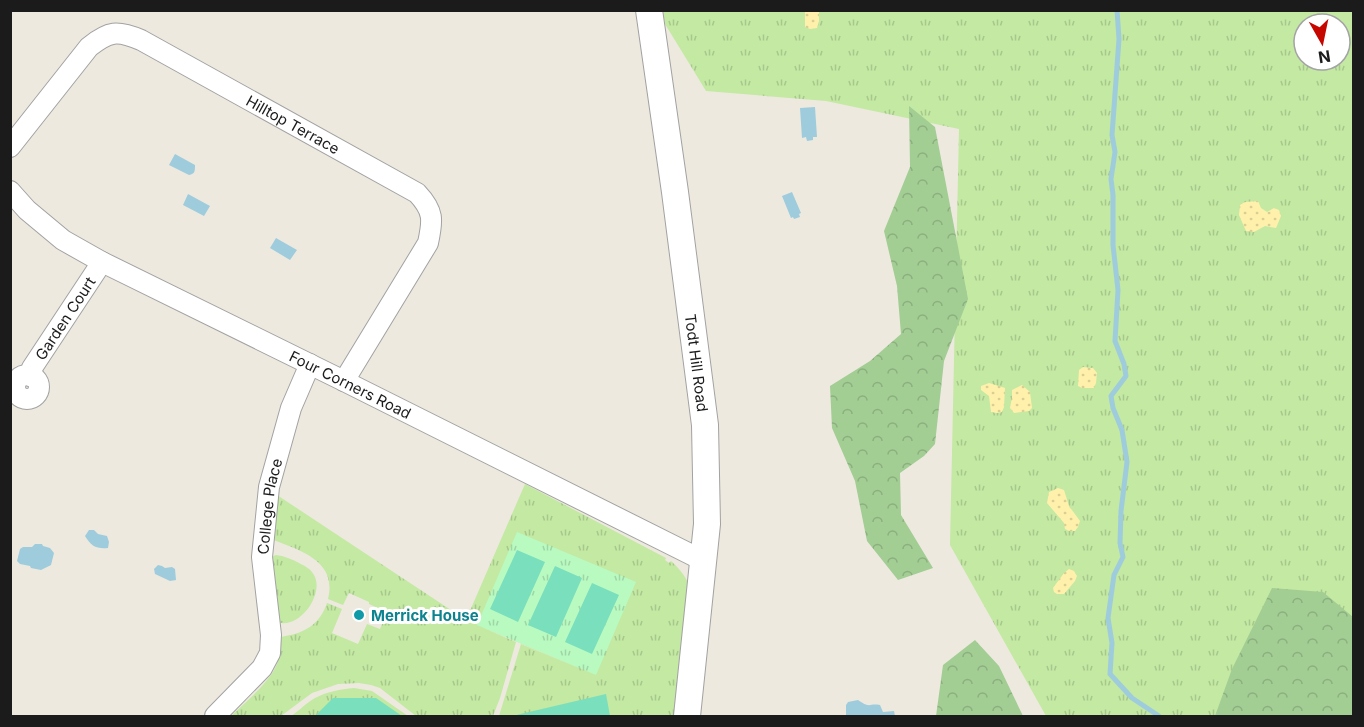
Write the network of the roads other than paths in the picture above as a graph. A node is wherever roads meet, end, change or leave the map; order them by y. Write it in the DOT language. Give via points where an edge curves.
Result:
graph roads {
  1 [pos="649,10"];
  2 [pos="10,147"];
  3 [pos="10,191"];
  4 [pos="102,262"];
  5 [pos="310,364"];
  6 [pos="30,376"];
  7 [pos="344,381"];
  8 [pos="704,561"];
  9 [pos="215,717"];
  10 [pos="687,717"];
  1 -- 8 [label="street, Todt Hill Road" via="705,425"];
  2 -- 7 [label="street, Hilltop Terrace" via="89,47 101,37 127,34 417,193 431,214 428,243"];
  3 -- 4 [label="street, Four Corners Road" via="63,240"];
  4 -- 5 [label="street, Four Corners Road"];
  4 -- 6 [label="street, Garden Court"];
  5 -- 7 [label="street, Four Corners Road"];
  5 -- 9 [label="street, College Place" via="291,408 269,487 262,557 270,653 262,668"];
  7 -- 8 [label="street, Four Corners Road"];
  8 -- 10 [label="street, Todt Hill Road"];
}
